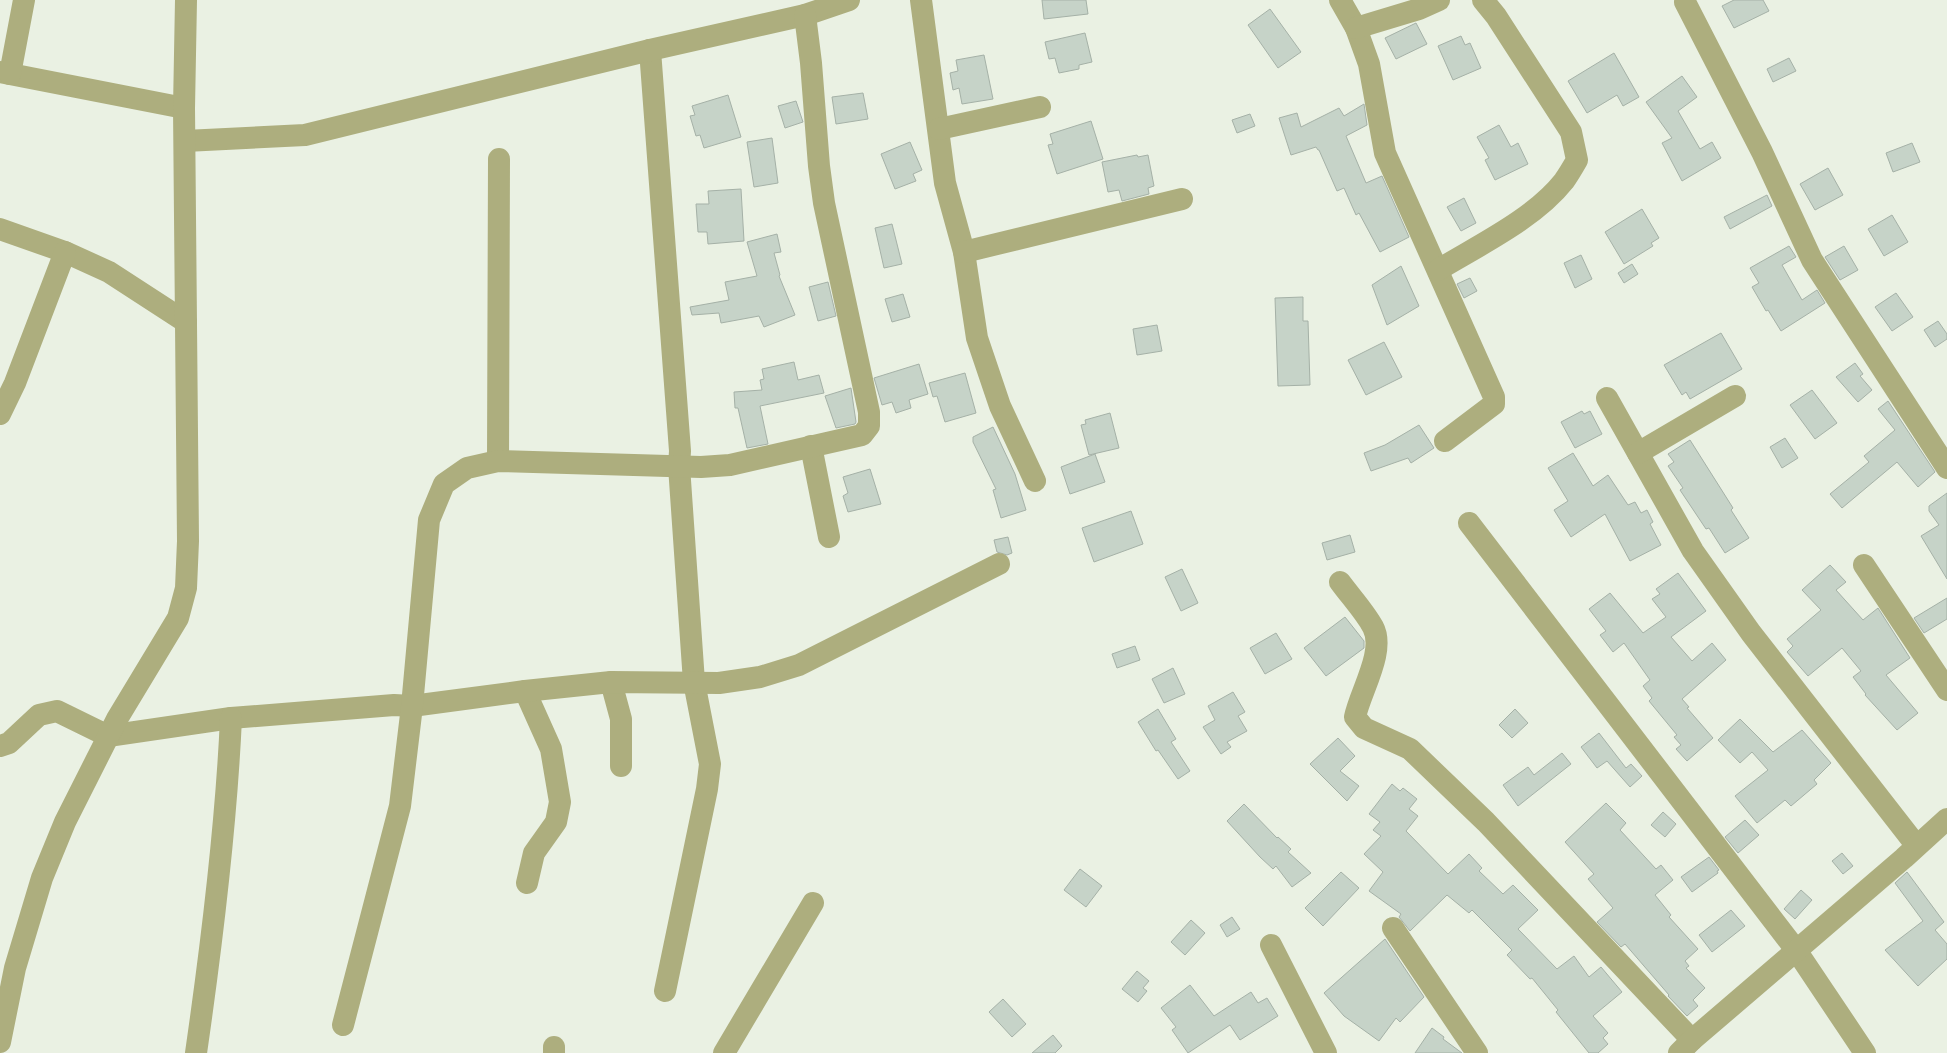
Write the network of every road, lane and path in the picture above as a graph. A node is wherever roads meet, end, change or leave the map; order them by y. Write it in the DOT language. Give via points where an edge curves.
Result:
graph roads {
  1 [pos="24,0"];
  2 [pos="186,0"];
  3 [pos="849,0"];
  4 [pos="921,0"];
  5 [pos="1340,0"];
  6 [pos="1439,0"];
  7 [pos="1483,0"];
  8 [pos="1685,2"];
  9 [pos="805,15"];
  10 [pos="1356,28"];
  11 [pos="650,50"];
  12 [pos="5,73"];
  13 [pos="1040,107"];
  14 [pos="184,108"];
  15 [pos="939,129"];
  16 [pos="185,142"];
  17 [pos="499,159"];
  18 [pos="1182,199"];
  19 [pos="0,229"];
  20 [pos="65,252"];
  21 [pos="964,252"];
  22 [pos="1438,270"];
  23 [pos="186,322"];
  24 [pos="1735,396"];
  25 [pos="1608,398"];
  26 [pos="0,414"];
  27 [pos="1445,440"];
  28 [pos="811,446"];
  29 [pos="1638,453"];
  30 [pos="498,461"];
  31 [pos="679,466"];
  32 [pos="1947,468"];
  33 [pos="1035,481"];
  34 [pos="1469,523"];
  35 [pos="829,537"];
  36 [pos="999,564"];
  37 [pos="1864,565"];
  38 [pos="1340,582"];
  39 [pos="611,682"];
  40 [pos="694,682"];
  41 [pos="1947,690"];
  42 [pos="525,691"];
  43 [pos="412,706"];
  44 [pos="231,718"];
  45 [pos="108,736"];
  46 [pos="0,746"];
  47 [pos="621,766"];
  48 [pos="1947,818"];
  49 [pos="1916,845"];
  50 [pos="526,883"];
  51 [pos="813,903"];
  52 [pos="1393,928"];
  53 [pos="1271,945"];
  54 [pos="1796,950"];
  55 [pos="664,991"];
  56 [pos="343,1025"];
  57 [pos="0,1042"];
  58 [pos="1685,1046"];
  59 [pos="196,1053"];
  60 [pos="724,1053"];
  61 [pos="1326,1053"];
  62 [pos="1477,1053"];
  63 [pos="1865,1053"];
  1 -- 12 [label="street"];
  2 -- 14 [label="street"];
  3 -- 9 [label="street"];
  4 -- 15 [label="street"];
  5 -- 10 [label="street"];
  6 -- 10 [label="street" via="1419,9"];
  7 -- 22 [label="street" via="1571,132 1577,160 1564,181 1543,203"];
  8 -- 32 [label="street" via="1762,152 1812,260"];
  9 -- 11 [label="street"];
  9 -- 28 [label="street" via="824,203 869,412 869,426 862,435"];
  10 -- 22 [label="street" via="1369,64 1385,153"];
  11 -- 16 [label="street" via="305,136"];
  11 -- 31 [label="street"];
  12 -- 14 [label="street"];
  13 -- 15 [label="street"];
  14 -- 16 [label="street"];
  15 -- 21 [label="street" via="945,183"];
  16 -- 23 [label="street"];
  17 -- 30 [label="street"];
  18 -- 21 [label="street"];
  19 -- 20 [label="street"];
  20 -- 23 [label="street" via="110,272"];
  20 -- 26 [label="street" via="15,383"];
  21 -- 33 [label="street" via="977,338 1000,406"];
  22 -- 27 [label="street" via="1494,397 1494,404"];
  23 -- 45 [label="street" via="186,588 178,618"];
  24 -- 29 [label="street"];
  25 -- 29 [label="street"];
  28 -- 31 [label="street" via="730,465 701,468"];
  28 -- 35 [label="street"];
  29 -- 49 [label="street" via="1692,552 1751,633"];
  30 -- 31 [label="street"];
  30 -- 43 [label="street" via="467,468 444,484 429,520"];
  31 -- 40 [label="street"];
  34 -- 54 [label="street"];
  36 -- 40 [label="street" via="799,665 760,677"];
  37 -- 41 [label="street"];
  38 -- 58 [label="street" via="1374,629 1377,652 1355,716 1364,728 1410,749 1486,822"];
  39 -- 40 [label="street"];
  39 -- 42 [label="street"];
  39 -- 47 [label="street" via="621,719"];
  40 -- 55 [label="street" via="710,764 707,789"];
  42 -- 43 [label="street"];
  42 -- 50 [label="street" via="551,749 560,802 556,822 534,853"];
  43 -- 44 [label="street"];
  43 -- 56 [label="street" via="400,806"];
  44 -- 45 [label="street"];
  44 -- 59 [label="street" via="228,782 209,963"];
  45 -- 46 [label="street" via="57,711 39,714 9,743"];
  45 -- 57 [label="street" via="65,822 42,878 14,968"];
  48 -- 49 [label="street"];
  49 -- 54 [label="street"];
  51 -- 60 [label="street"];
  52 -- 62 [label="street"];
  53 -- 61 [label="street"];
  54 -- 58 [label="street"];
  54 -- 63 [label="street"];
}
